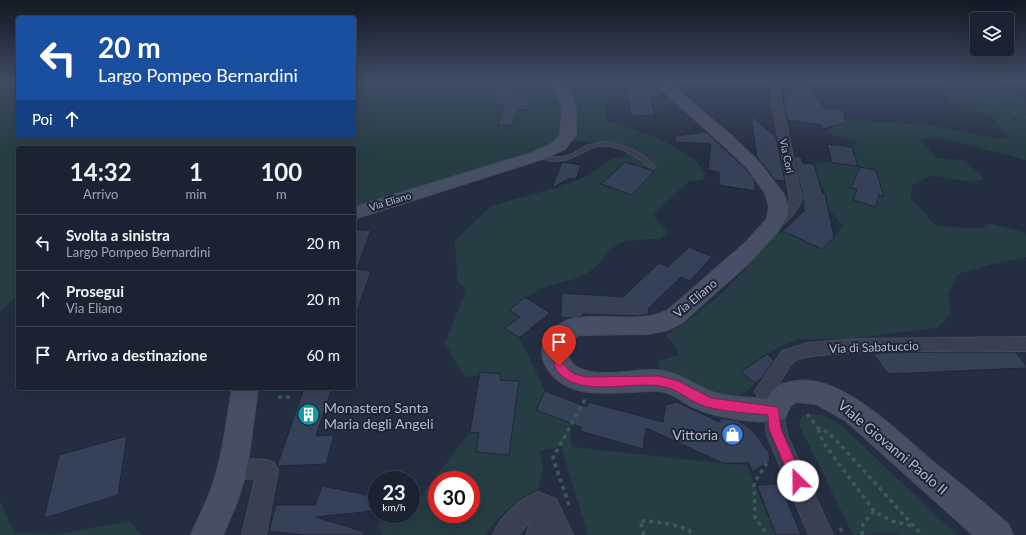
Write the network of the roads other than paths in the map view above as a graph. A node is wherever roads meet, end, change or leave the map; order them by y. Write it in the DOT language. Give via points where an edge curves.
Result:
graph roads {
  1 [pos="568,105"];
  2 [pos="689,105"];
  3 [pos="777,105"];
  4 [pos="541,155"];
  5 [pos="653,167"];
  6 [pos="356,213"];
  7 [pos="775,223"];
  8 [pos="1026,344"];
  9 [pos="244,392"];
  10 [pos="776,405"];
  11 [pos="232,468"];
  12 [pos="548,507"];
  13 [pos="207,535"];
  14 [pos="254,535"];
  15 [pos="505,535"];
  16 [pos="538,535"];
  17 [pos="561,535"];
  18 [pos="821,535"];
  19 [pos="997,535"];
  1 -- 4 [label="street, Via Eliano" via="567,137 562,143"];
  2 -- 7 [label="street" via="739,150 771,189 779,212"];
  3 -- 7 [label="street, Via Cori" via="796,199 791,209"];
  4 -- 5 [label="lane" via="548,159 563,158 590,146 615,146 631,150"];
  4 -- 6 [label="street, Via Eliano"];
  7 -- 10 [label="street, Via Eliano" via="749,252 669,320 654,325 574,327 563,334 555,347 559,366 576,379 600,382 667,382 709,402 722,405"];
  8 -- 10 [label="street, Via di Sabatuccio" via="858,346 808,350 788,356 764,391 765,398"];
  9 -- 11 [label="street"];
  10 -- 18 [label="street" via="775,429"];
  10 -- 19 [label="street, Viale Giovanni Paolo II" via="787,393 807,391 842,403"];
  11 -- 13 [label="street" via="222,501"];
  11 -- 14 [label="street" via="267,470"];
  12 -- 15 [label="street" via="538,503 530,507 512,523"];
  12 -- 16 [label="street"];
  12 -- 17 [label="street"];
}
